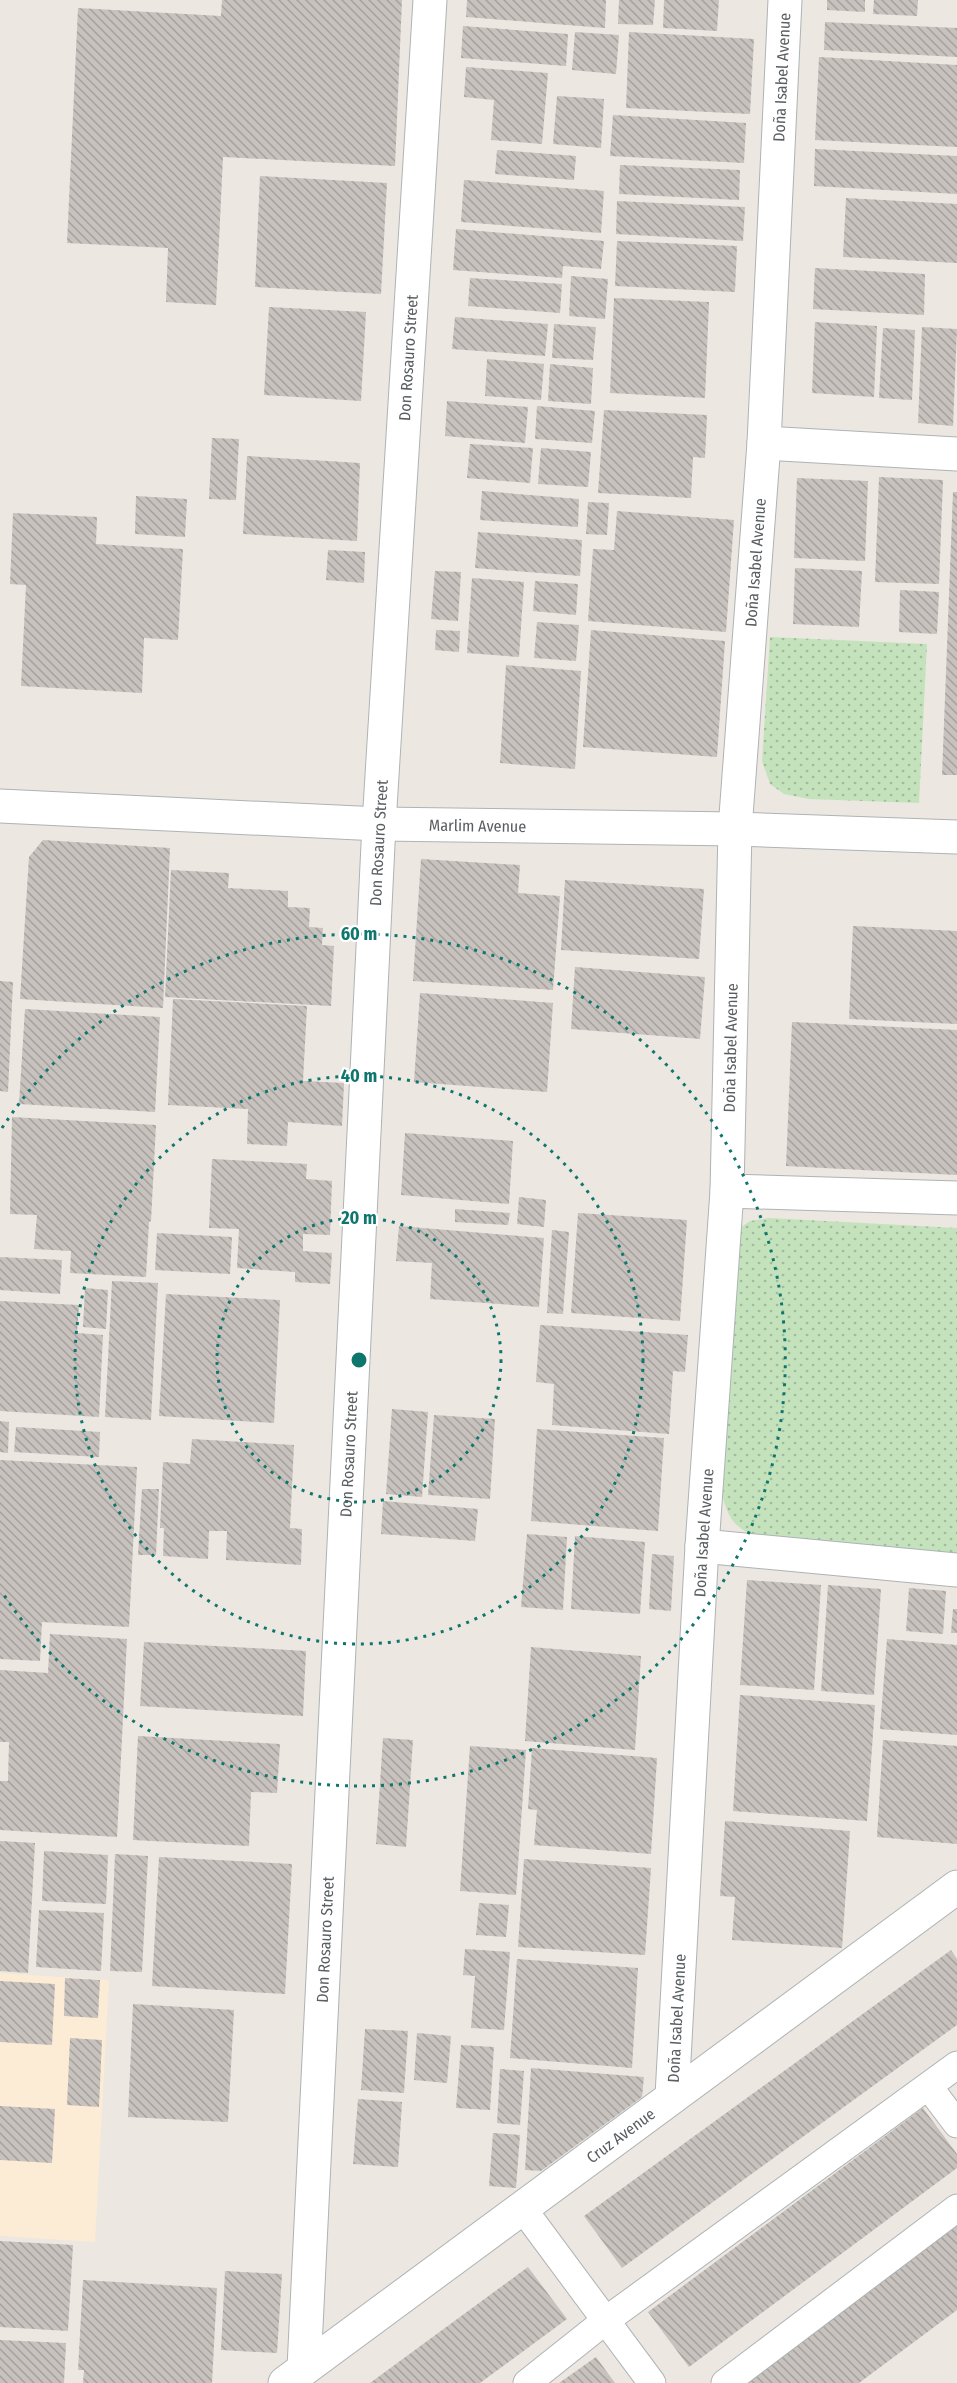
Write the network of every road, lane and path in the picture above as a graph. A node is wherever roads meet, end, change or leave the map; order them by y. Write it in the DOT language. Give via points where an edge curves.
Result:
graph roads {
  1 [pos="430,0"];
  2 [pos="784,0"];
  3 [pos="764,443"];
  4 [pos="957,454"];
  5 [pos="0,806"];
  6 [pos="379,824"];
  7 [pos="735,830"];
  8 [pos="957,837"];
  9 [pos="727,1191"];
  10 [pos="957,1198"];
  11 [pos="702,1546"];
  12 [pos="957,1570"];
  13 [pos="957,1887"];
  14 [pos="957,2065"];
  15 [pos="929,2087"];
  16 [pos="672,2096"];
  17 [pos="957,2124"];
  18 [pos="957,2208"];
  19 [pos="523,2209"];
  20 [pos="605,2321"];
  21 [pos="294,2376"];
  22 [pos="526,2383"];
  23 [pos="652,2383"];
  24 [pos="725,2383"];
  1 -- 6 [label="street, Don Rosauro Street"];
  2 -- 3 [label="street, Doña Isabel Avenue"];
  3 -- 4 [label="street"];
  3 -- 7 [label="street, Doña Isabel Avenue"];
  5 -- 6 [label="street, Marlim Avenue"];
  6 -- 7 [label="street, Marlim Avenue"];
  6 -- 21 [label="street, Don Rosauro Street"];
  7 -- 8 [label="street, Marlim Avenue"];
  7 -- 9 [label="street, Doña Isabel Avenue"];
  9 -- 10 [label="street"];
  9 -- 11 [label="street, Doña Isabel Avenue"];
  11 -- 12 [label="street"];
  11 -- 16 [label="street, Doña Isabel Avenue"];
  13 -- 16 [label="street, Cruz Avenue"];
  14 -- 15 [label="lane"];
  15 -- 17 [label="lane"];
  15 -- 20 [label="lane"];
  16 -- 19 [label="street, Cruz Avenue"];
  18 -- 24 [label="lane"];
  19 -- 20 [label="lane"];
  19 -- 21 [label="street, Cruz Avenue"];
  20 -- 22 [label="lane"];
  20 -- 23 [label="lane"];
}
